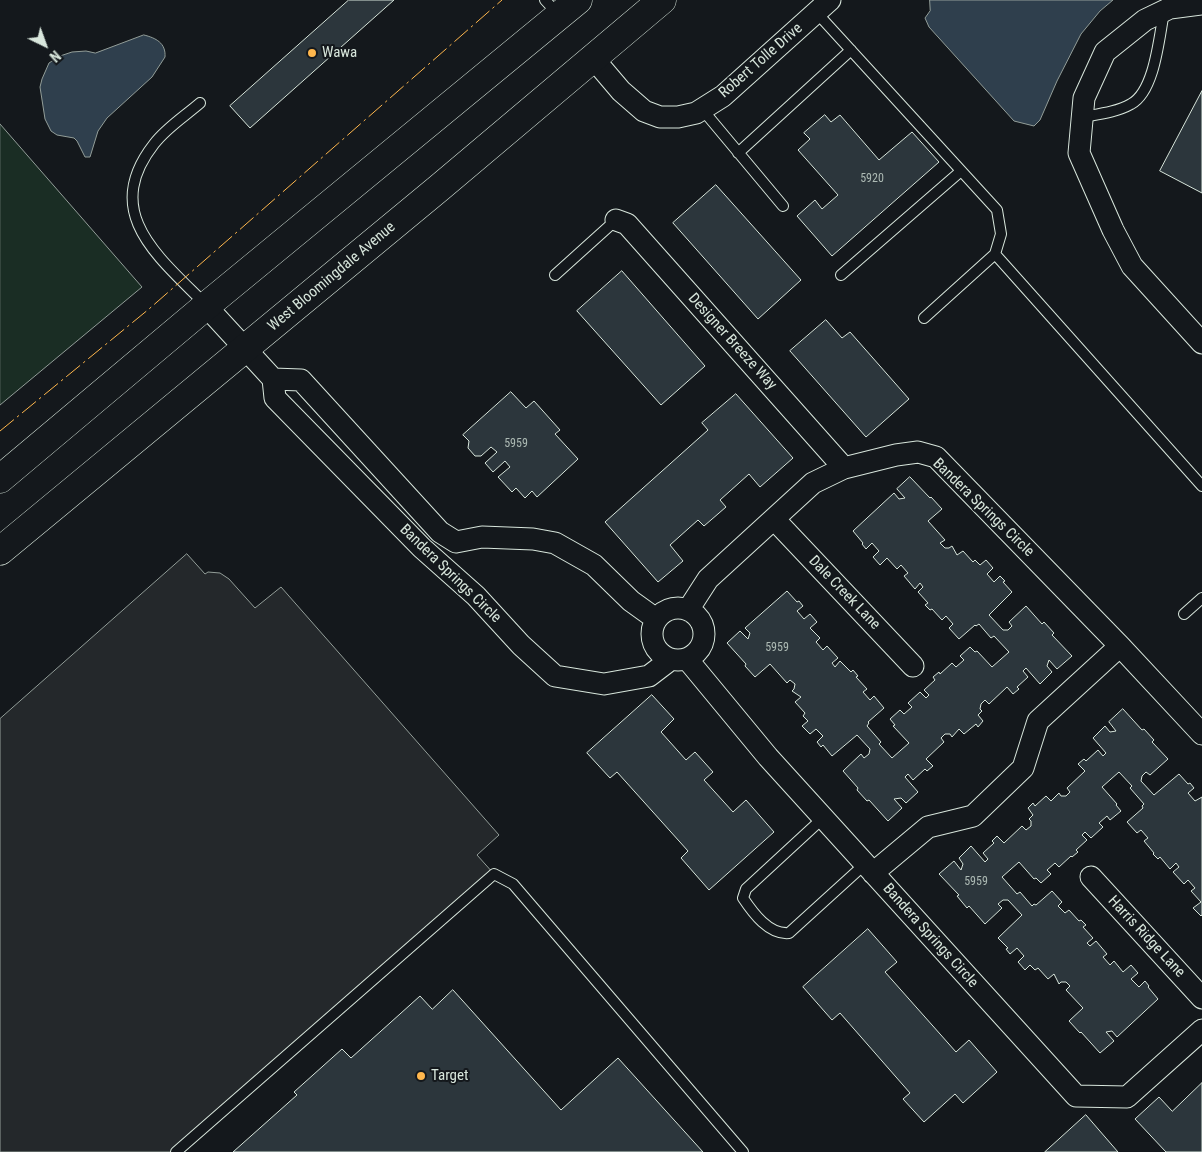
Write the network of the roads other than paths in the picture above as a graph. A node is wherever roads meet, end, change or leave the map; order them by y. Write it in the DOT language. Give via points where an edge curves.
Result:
graph roads {
  1 [pos="662,0"];
  2 [pos="1202,4"];
  3 [pos="561,5"];
  4 [pos="823,6"];
  5 [pos="1164,11"];
  6 [pos="851,50"];
  7 [pos="593,58"];
  8 [pos="200,103"];
  9 [pos="702,109"];
  10 [pos="1082,116"];
  11 [pos="738,153"];
  12 [pos="961,171"];
  13 [pos="783,206"];
  14 [pos="616,220"];
  15 [pos="995,254"];
  16 [pos="555,274"];
  17 [pos="840,275"];
  18 [pos="206,306"];
  19 [pos="924,318"];
  20 [pos="1202,343"];
  21 [pos="245,348"];
  22 [pos="273,379"];
  23 [pos="844,468"];
  24 [pos="0,478"];
  25 [pos="1202,486"];
  26 [pos="774,519"];
  27 [pos="0,551"];
  28 [pos="1202,598"];
  29 [pos="688,610"];
  30 [pos="1184,614"];
  31 [pos="656,619"];
  32 [pos="1120,646"];
  33 [pos="678,659"];
  34 [pos="913,666"];
  35 [pos="1202,734"];
  36 [pos="823,818"];
  37 [pos="869,868"];
  38 [pos="1091,877"];
  39 [pos="1202,998"];
  40 [pos="1202,1030"];
  41 [pos="176,1152"];
  42 [pos="743,1152"];
  1 -- 7 [label="main road, West Bloomingdale Avenue"];
  2 -- 5 [label="street"];
  3 -- 18 [label="main road"];
  4 -- 6 [label="lane"];
  4 -- 9 [label="street, Robert Tolle Drive" via="723,96"];
  5 -- 10 [label="street" via="1145,20 1105,52 1084,98"];
  5 -- 10 [label="lane" via="1151,80 1145,91 1133,103 1119,110"];
  6 -- 11 [label="lane"];
  6 -- 12 [label="lane"];
  7 -- 9 [label="street, Robert Tolle Drive" via="644,111 660,117 678,118"];
  7 -- 21 [label="main road, West Bloomingdale Avenue"];
  8 -- 18 [label="lane" via="155,142 137,173 132,204 134,218 149,244"];
  9 -- 11 [label="lane"];
  10 -- 20 [label="street" via="1079,153 1132,266"];
  11 -- 13 [label="lane"];
  12 -- 15 [label="lane" via="997,210 1001,234"];
  12 -- 17 [label="lane"];
  14 -- 16 [label="lane"];
  14 -- 23 [label="street, Designer Breeze Way" via="627,224"];
  15 -- 19 [label="lane"];
  15 -- 25 [label="lane"];
  18 -- 21 [label="street, Bandera Springs Circle"];
  18 -- 24 [label="main road"];
  21 -- 22 [label="street, Bandera Springs Circle"];
  21 -- 27 [label="main road, West Bloomingdale Avenue"];
  22 -- 31 [label="street, Bandera Springs Circle" via="301,380 440,532 456,542 482,537 533,538 555,543 594,566 631,601"];
  22 -- 33 [label="street, Bandera Springs Circle" via="275,398 422,548 476,596 521,646 555,676 604,684 648,676"];
  23 -- 26 [label="street, Bandera Springs Circle" via="813,483"];
  23 -- 32 [label="street, Bandera Springs Circle" via="918,452 936,458"];
  26 -- 29 [label="street, Bandera Springs Circle" via="708,580"];
  26 -- 34 [label="street, Dale Creek Lane"];
  28 -- 30 [label="lane"];
  29 -- 31 [label="street" via="671,608"];
  29 -- 33 [label="street" via="701,621 704,639 695,654"];
  31 -- 33 [label="street" via="651,634 656,650"];
  32 -- 35 [label="street, Bandera Springs Circle"];
  32 -- 37 [label="street" via="1038,721 1023,768 973,816 928,827"];
  33 -- 36 [label="street, Bandera Springs Circle"];
  36 -- 37 [label="street, Bandera Springs Circle"];
  36 -- 37 [label="lane" via="746,889 743,898 751,910 771,929 789,933"];
  37 -- 40 [label="street, Bandera Springs Circle" via="1076,1096 1127,1098"];
  38 -- 39 [label="street, Harris Ridge Lane"];
  41 -- 42 [label="lane" via="494,874 513,884"];
}
